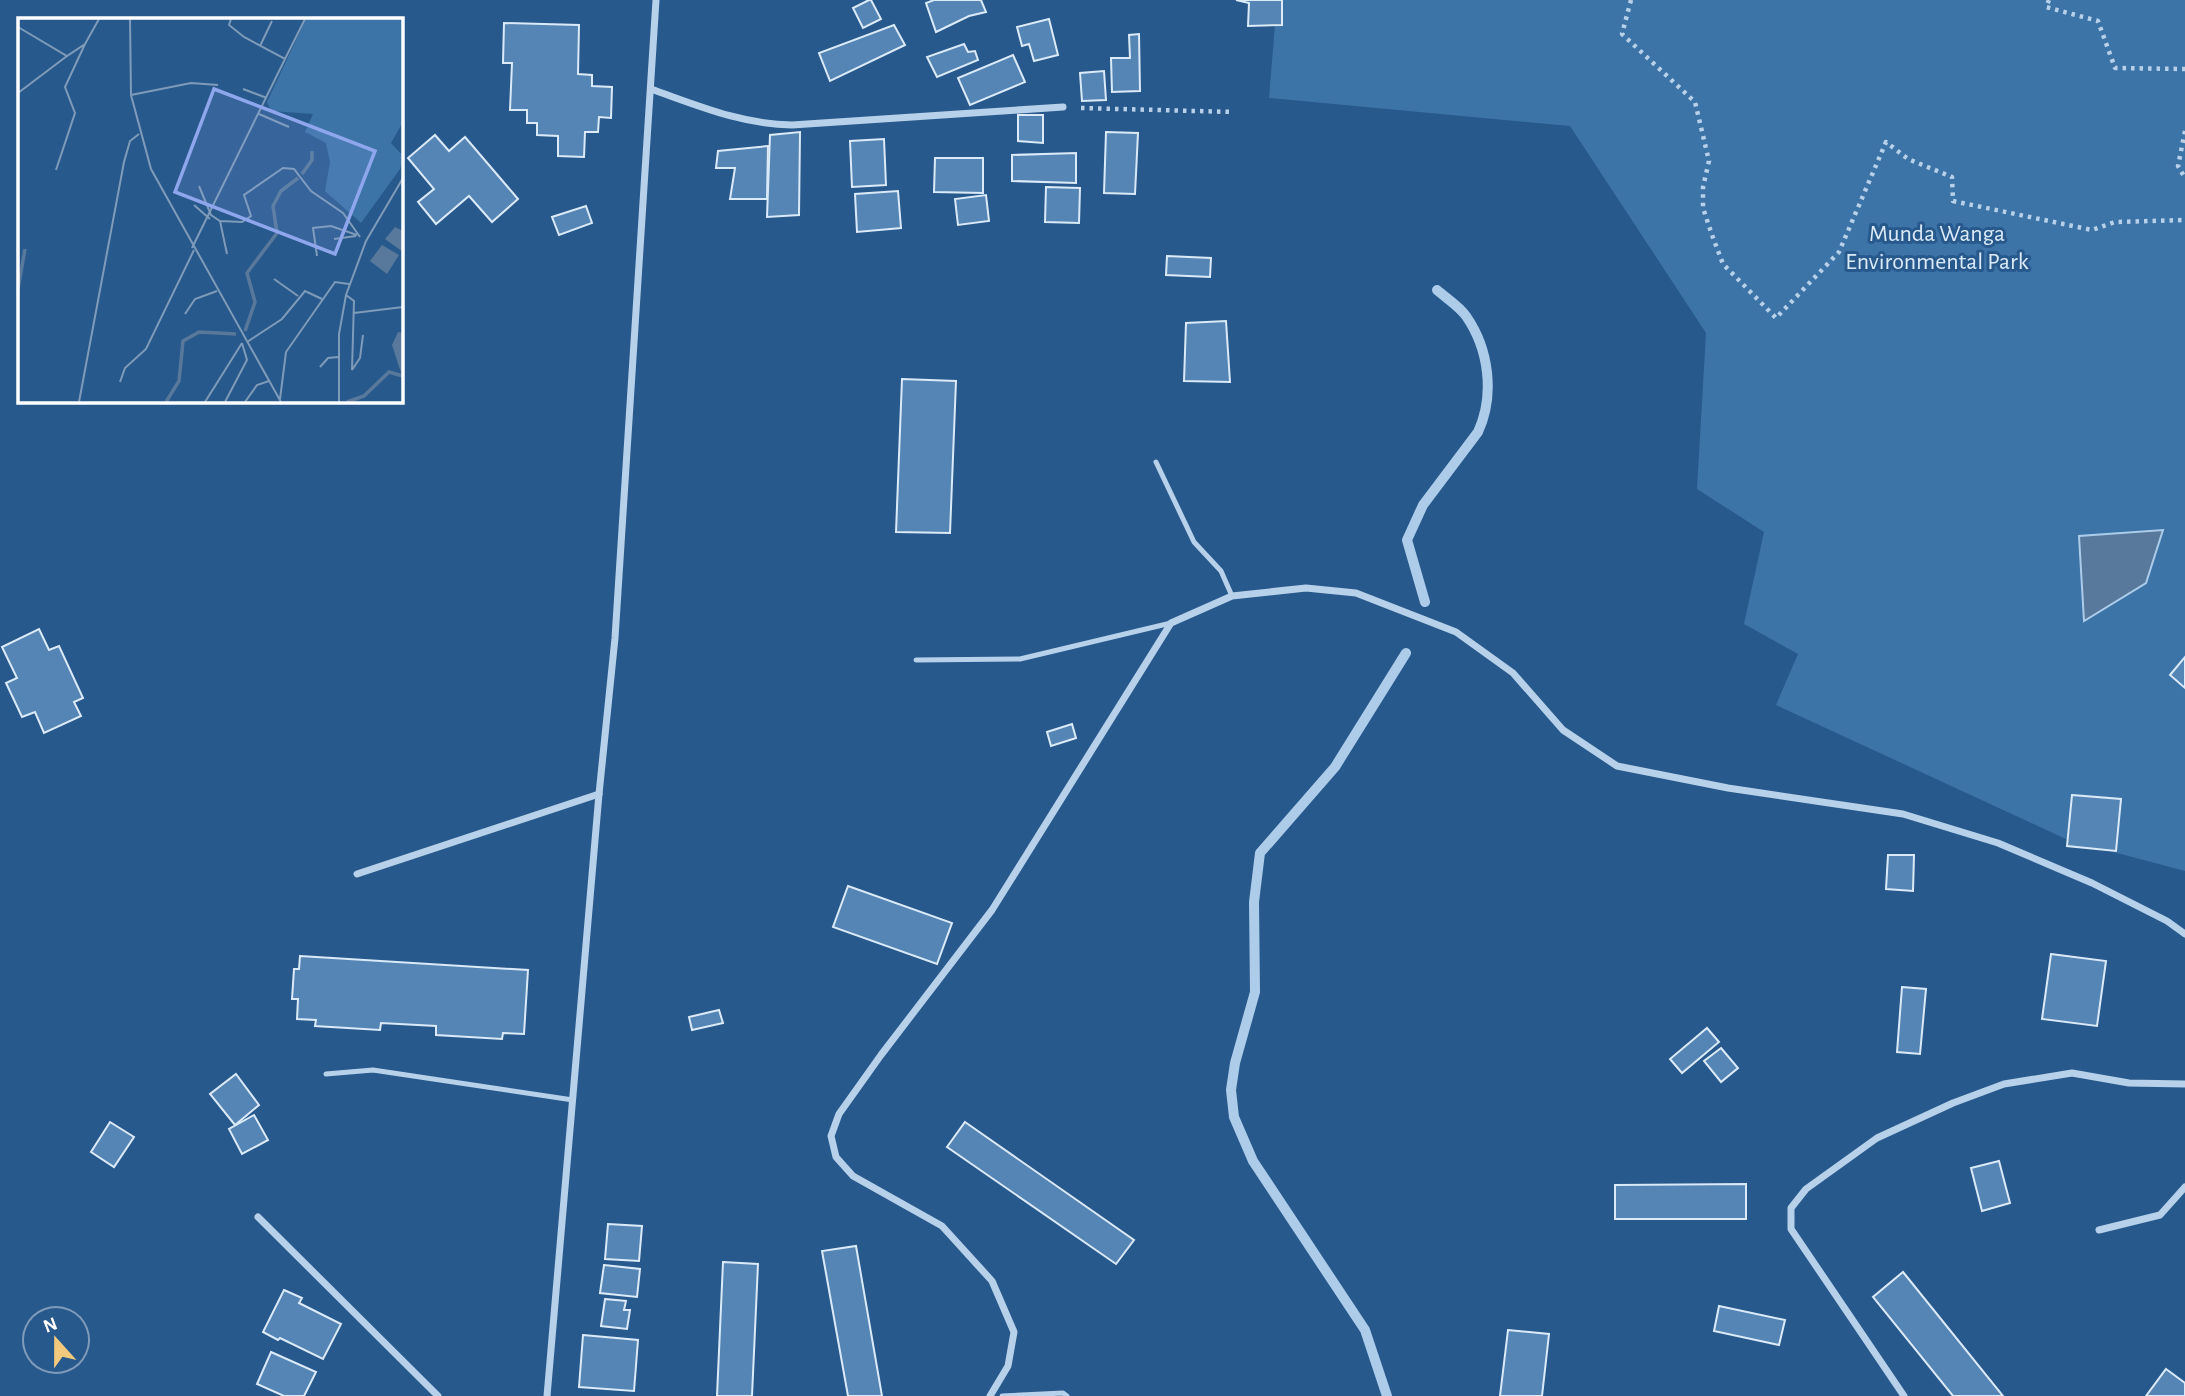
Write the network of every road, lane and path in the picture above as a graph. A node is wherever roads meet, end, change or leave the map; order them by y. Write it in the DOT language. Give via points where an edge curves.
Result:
graph roads {
  1 [pos="656,0"];
  2 [pos="1631,0"];
  3 [pos="2049,0"];
  4 [pos="2185,69"];
  5 [pos="651,89"];
  6 [pos="1062,107"];
  7 [pos="1234,112"];
  8 [pos="2185,131"];
  9 [pos="2185,178"];
  10 [pos="2185,220"];
  11 [pos="1156,462"];
  12 [pos="1232,596"];
  13 [pos="1171,623"];
  14 [pos="916,660"];
  15 [pos="599,794"];
  16 [pos="357,874"];
  17 [pos="2185,934"];
  18 [pos="326,1074"];
  19 [pos="2185,1084"];
  20 [pos="573,1100"];
  21 [pos="2185,1187"];
  22 [pos="258,1217"];
  23 [pos="2099,1230"];
  24 [pos="438,1396"];
  25 [pos="547,1396"];
  26 [pos="990,1396"];
  27 [pos="1002,1396"];
  28 [pos="1067,1396"];
  29 [pos="1904,1396"];
  1 -- 5 [label="street"];
  2 -- 10 [label="path" via="1622,34 1695,102 1709,161 1703,208 1723,264 1776,318 1839,252 1886,142 1908,159 1952,177 1954,201 2092,230 2115,222"];
  3 -- 4 [label="path" via="2046,7 2098,21 2115,68"];
  5 -- 6 [label="street" via="762,124"];
  5 -- 15 [label="street" via="615,638"];
  6 -- 7 [label="path"];
  8 -- 9 [label="path" via="2178,166"];
  11 -- 12 [label="lane" via="1194,542 1221,571"];
  12 -- 13 [label="street"];
  12 -- 17 [label="street" via="1306,588 1356,593 1456,632 1513,673 1563,730 1617,766 1903,814 2057,868"];
  13 -- 14 [label="lane" via="1020,659"];
  13 -- 26 [label="street" via="992,910 881,1055 839,1114 831,1136 836,1157 853,1176 942,1226 992,1281 1014,1332 1008,1366"];
  15 -- 16 [label="street"];
  15 -- 20 [label="street"];
  18 -- 20 [label="lane" via="373,1070"];
  19 -- 29 [label="street" via="2129,1083 2072,1073 2004,1084 1877,1138 1806,1189 1791,1208 1791,1228"];
  20 -- 25 [label="street"];
  21 -- 23 [label="street" via="2160,1215"];
  22 -- 24 [label="street"];
  27 -- 28 [label="lane"];
}
